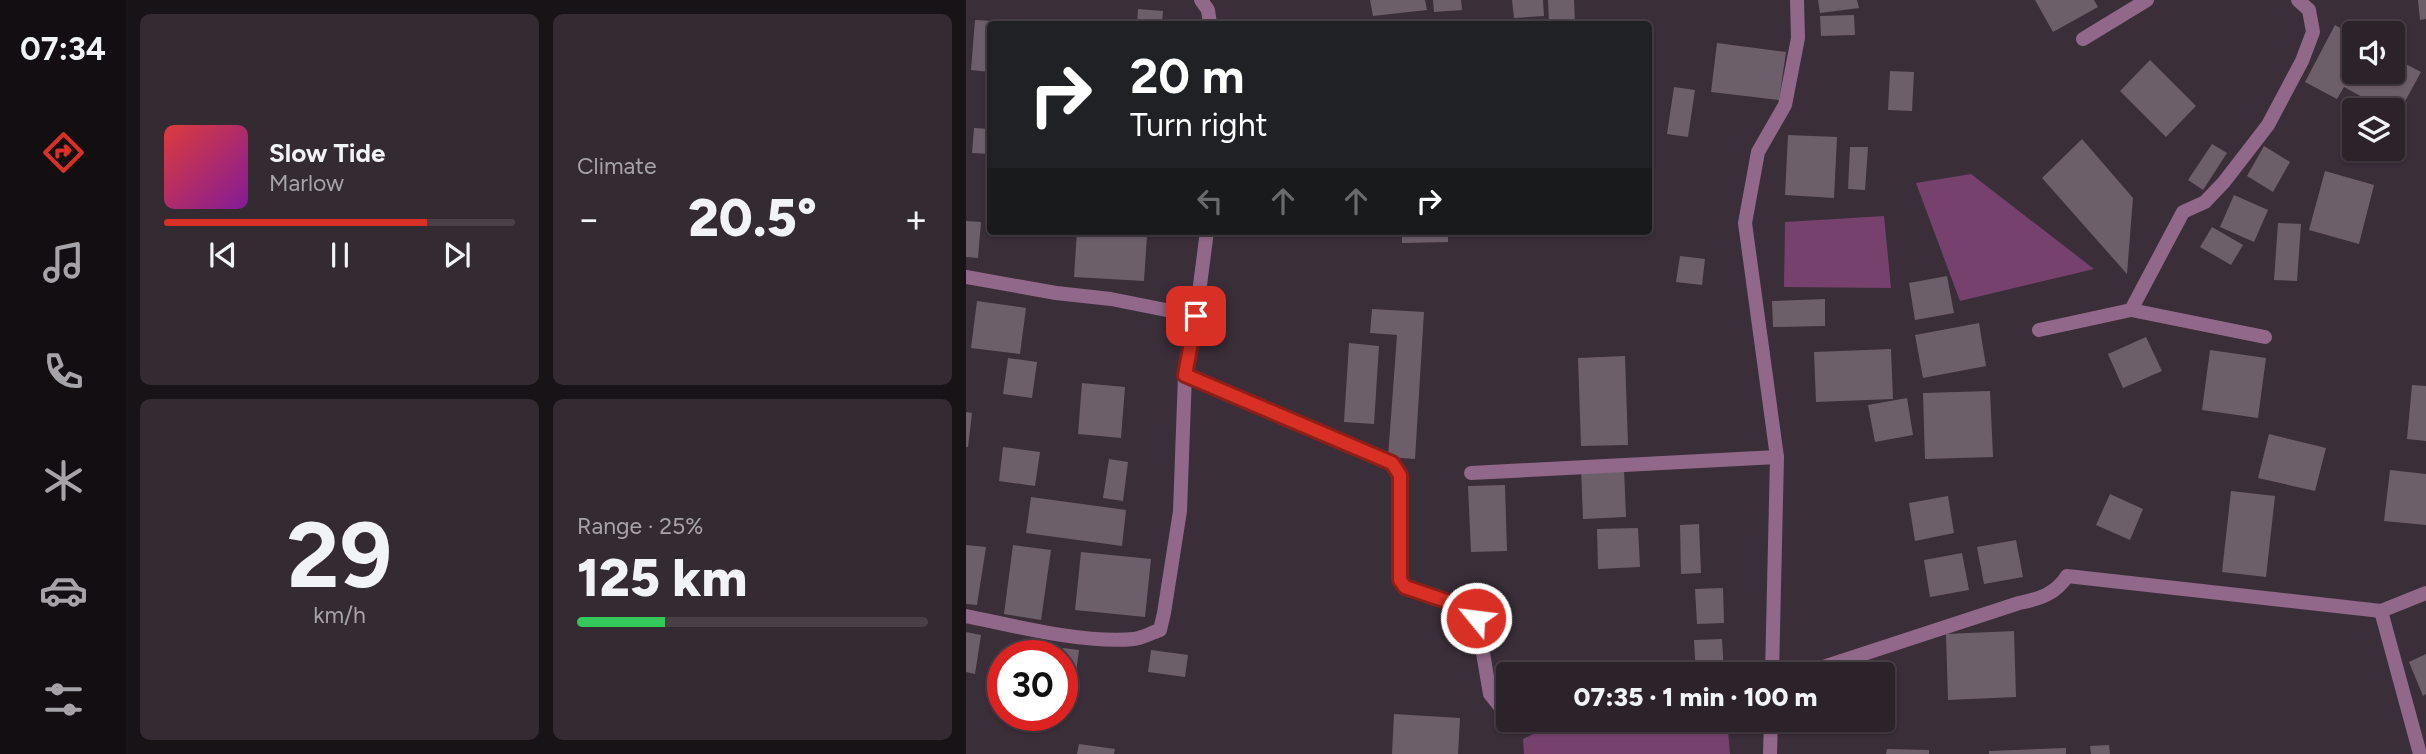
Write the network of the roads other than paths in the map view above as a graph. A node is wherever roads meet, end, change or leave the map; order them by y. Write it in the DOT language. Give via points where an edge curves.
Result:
graph roads {
  1 [pos="1201,0"];
  2 [pos="1797,0"];
  3 [pos="2147,0"];
  4 [pos="2298,0"];
  5 [pos="1210,21"];
  6 [pos="2083,39"];
  7 [pos="1206,235"];
  8 [pos="966,277"];
  9 [pos="2132,310"];
  10 [pos="1196,316"];
  11 [pos="2039,330"];
  12 [pos="2265,337"];
  13 [pos="1185,375"];
  14 [pos="1777,457"];
  15 [pos="1471,473"];
  16 [pos="2426,593"];
  17 [pos="2381,611"];
  18 [pos="966,616"];
  19 [pos="1772,662"];
  20 [pos="1839,662"];
  21 [pos="1496,702"];
  22 [pos="1771,732"];
  23 [pos="1770,754"];
  24 [pos="2420,754"];
  1 -- 5 [label="street"];
  2 -- 14 [label="street" via="1798,38 1785,104 1758,152 1745,223"];
  3 -- 6 [label="street"];
  4 -- 9 [label="street" via="2309,10 2313,32 2291,82 2267,125 2224,182 2204,202 2183,212"];
  7 -- 10 [label="street"];
  8 -- 10 [label="street"];
  9 -- 11 [label="street"];
  9 -- 12 [label="street"];
  10 -- 13 [label="street"];
  13 -- 18 [label="street" via="1180,511 1160,630 1136,639 1097,638"];
  13 -- 21 [label="street" via="1392,463 1400,475 1400,580 1405,587 1470,609 1476,618 1490,694"];
  14 -- 15 [label="street"];
  14 -- 19 [label="street"];
  16 -- 17 [label="street"];
  17 -- 20 [label="street" via="2067,576 2060,588 2038,599"];
  17 -- 24 [label="street"];
  22 -- 23 [label="street"];
}
